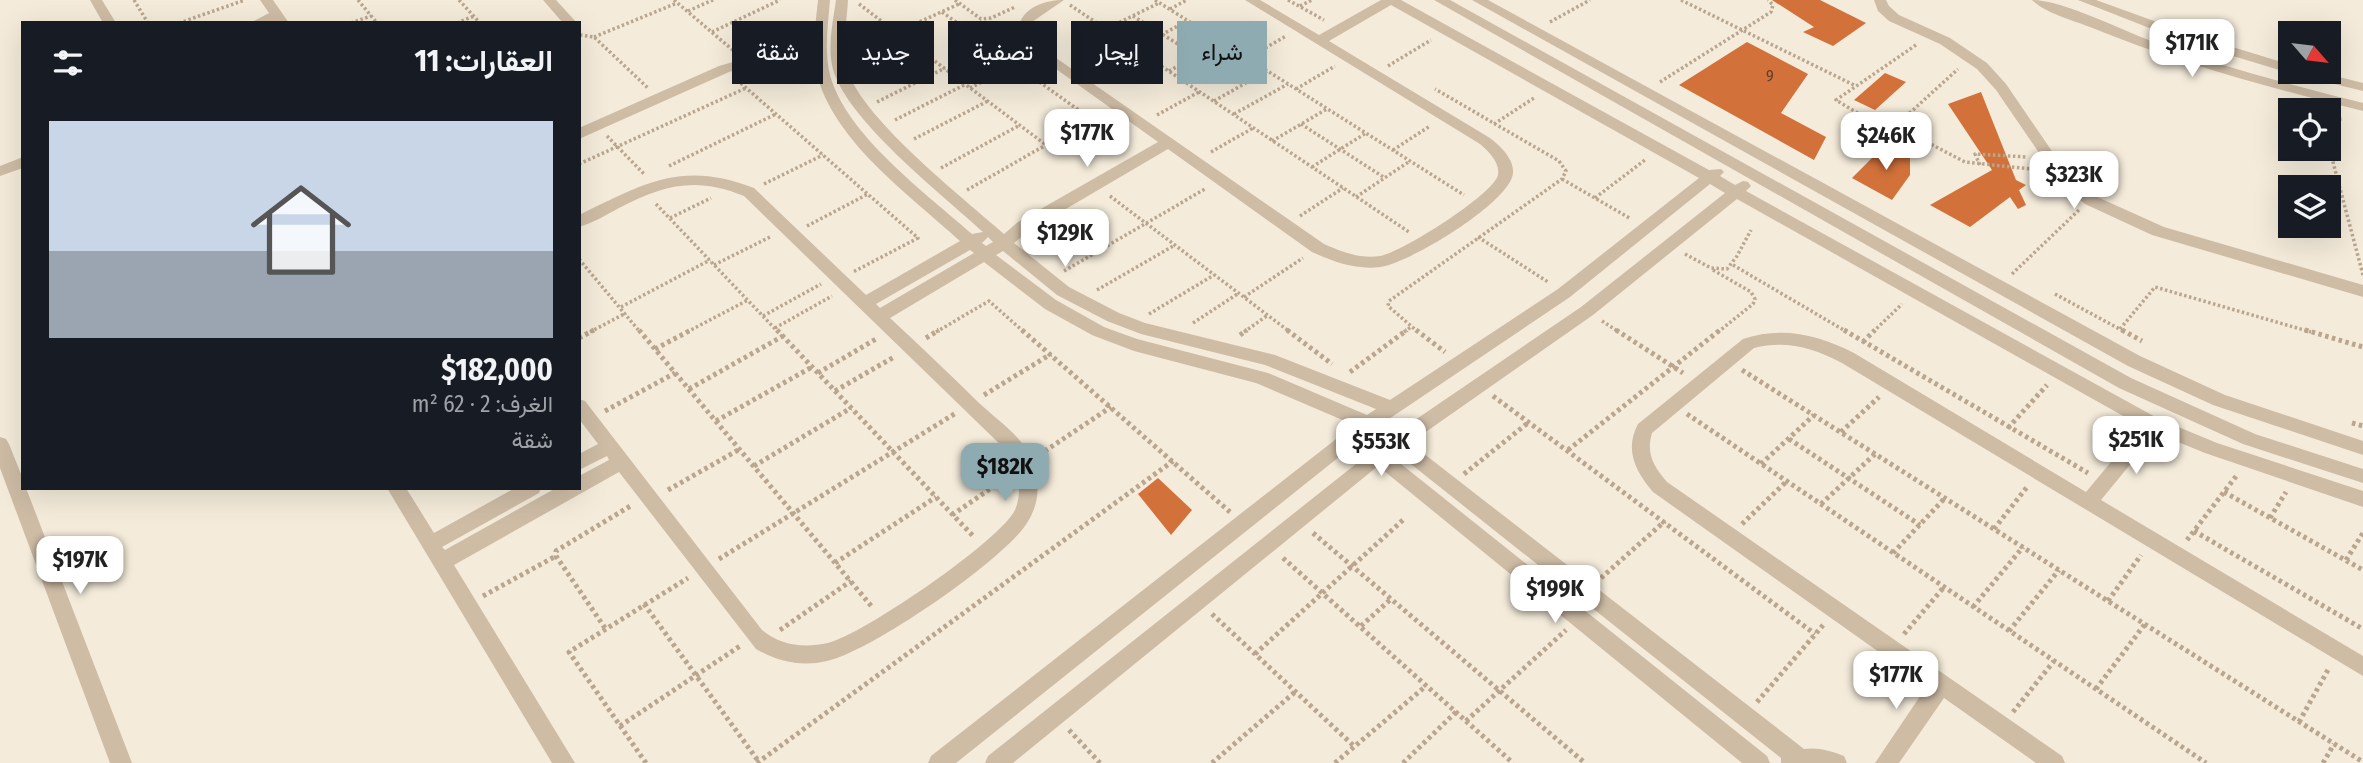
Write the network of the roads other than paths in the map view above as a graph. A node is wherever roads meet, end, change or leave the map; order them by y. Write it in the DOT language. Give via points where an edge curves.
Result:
graph roads {
  1 [pos="96,0"];
  2 [pos="265,0"];
  3 [pos="548,0"];
  4 [pos="824,0"];
  5 [pos="842,0"];
  6 [pos="1060,0"];
  7 [pos="1251,0"];
  8 [pos="1390,0"];
  9 [pos="1440,0"];
  10 [pos="1478,0"];
  11 [pos="1880,0"];
  12 [pos="2038,0"];
  13 [pos="2084,0"];
  14 [pos="109,21"];
  15 [pos="281,21"];
  16 [pos="569,21"];
  17 [pos="822,21"];
  18 [pos="1320,41"];
  19 [pos="2278,65"];
  20 [pos="732,67"];
  21 [pos="823,75"];
  22 [pos="2342,82"];
  23 [pos="2363,87"];
  24 [pos="2363,107"];
  25 [pos="581,133"];
  26 [pos="1168,143"];
  27 [pos="1730,162"];
  28 [pos="21,163"];
  29 [pos="0,171"];
  30 [pos="1709,177"];
  31 [pos="1757,177"];
  32 [pos="1735,191"];
  33 [pos="581,221"];
  34 [pos="1024,226"];
  35 [pos="991,231"];
  36 [pos="971,242"];
  37 [pos="1004,243"];
  38 [pos="985,255"];
  39 [pos="2363,291"];
  40 [pos="864,303"];
  41 [pos="886,324"];
  42 [pos="1450,370"];
  43 [pos="1475,387"];
  44 [pos="1391,408"];
  45 [pos="584,412"];
  46 [pos="1368,424"];
  47 [pos="2152,424"];
  48 [pos="1396,442"];
  49 [pos="0,444"];
  50 [pos="610,446"];
  51 [pos="2363,448"];
  52 [pos="1378,456"];
  53 [pos="581,462"];
  54 [pos="621,462"];
  55 [pos="2363,476"];
  56 [pos="581,484"];
  57 [pos="397,490"];
  58 [pos="529,490"];
  59 [pos="569,490"];
  60 [pos="1282,493"];
  61 [pos="2363,499"];
  62 [pos="2088,502"];
  63 [pos="1301,516"];
  64 [pos="435,553"];
  65 [pos="2363,667"];
  66 [pos="1941,684"];
  67 [pos="1794,761"];
  68 [pos="121,763"];
  69 [pos="564,763"];
  70 [pos="939,763"];
  71 [pos="996,763"];
  72 [pos="1759,763"];
  73 [pos="1836,763"];
  74 [pos="1886,763"];
  75 [pos="2054,763"];
  1 -- 14 [label="street"];
  2 -- 15 [label="street"];
  3 -- 16 [label="street"];
  4 -- 17 [label="street"];
  5 -- 35 [label="street" via="838,53 843,79 862,109"];
  6 -- 26 [label="street" via="1033,13 1024,23 1023,35 1031,46"];
  7 -- 18 [label="street"];
  8 -- 18 [label="street"];
  8 -- 30 [label="street"];
  9 -- 27 [label="street"];
  10 -- 51 [label="street" via="1646,85 2105,345 2219,400"];
  11 -- 39 [label="street" via="1894,18 1970,57 2001,87 2058,171 2090,200 2158,231"];
  12 -- 24 [label="street" via="2182,58"];
  13 -- 19 [label="street"];
  18 -- 26 [label="street" via="1476,135 1499,153 1506,167 1504,181 1408,254 1367,263 1344,260 1318,248"];
  20 -- 25 [label="street"];
  21 -- 36 [label="street" via="847,122 886,165"];
  22 -- 23 [label="street"];
  26 -- 34 [label="street"];
  27 -- 30 [label="street"];
  27 -- 31 [label="street"];
  28 -- 29 [label="street"];
  30 -- 32 [label="street"];
  30 -- 42 [label="street" via="1564,292"];
  31 -- 32 [label="street"];
  31 -- 55 [label="street" via="2155,398 2249,439"];
  32 -- 43 [label="street" via="1587,311"];
  32 -- 47 [label="street"];
  33 -- 40 [label="street" via="645,183 700,177 726,181 743,189 791,230"];
  34 -- 35 [label="street"];
  34 -- 37 [label="street"];
  35 -- 36 [label="street"];
  35 -- 37 [label="street"];
  36 -- 38 [label="street"];
  36 -- 40 [label="street"];
  37 -- 38 [label="street"];
  37 -- 44 [label="street" via="1078,300 1132,324 1301,370"];
  38 -- 41 [label="street"];
  38 -- 46 [label="street" via="1042,299 1098,331 1284,386"];
  40 -- 41 [label="street"];
  41 -- 54 [label="street" via="1015,448 1029,482 1027,500 1008,534 988,552 836,650 783,653 758,639"];
  42 -- 43 [label="street"];
  42 -- 44 [label="street"];
  43 -- 48 [label="street"];
  44 -- 46 [label="street"];
  45 -- 50 [label="street"];
  46 -- 60 [label="street"];
  47 -- 61 [label="street"];
  47 -- 62 [label="street"];
  48 -- 52 [label="street"];
  48 -- 67 [label="street" via="1746,716"];
  49 -- 68 [label="street"];
  50 -- 53 [label="street"];
  50 -- 54 [label="street"];
  52 -- 63 [label="street"];
  52 -- 72 [label="street"];
  54 -- 56 [label="street"];
  57 -- 64 [label="street"];
  58 -- 64 [label="street"];
  59 -- 64 [label="street"];
  60 -- 63 [label="street"];
  60 -- 70 [label="street"];
  62 -- 65 [label="street"];
  62 -- 66 [label="street" via="1848,358 1817,343 1785,337 1749,343 1644,429 1640,457 1661,487"];
  63 -- 71 [label="street"];
  64 -- 69 [label="street"];
  66 -- 74 [label="street"];
  66 -- 75 [label="street"];
  67 -- 73 [label="street"];
}
